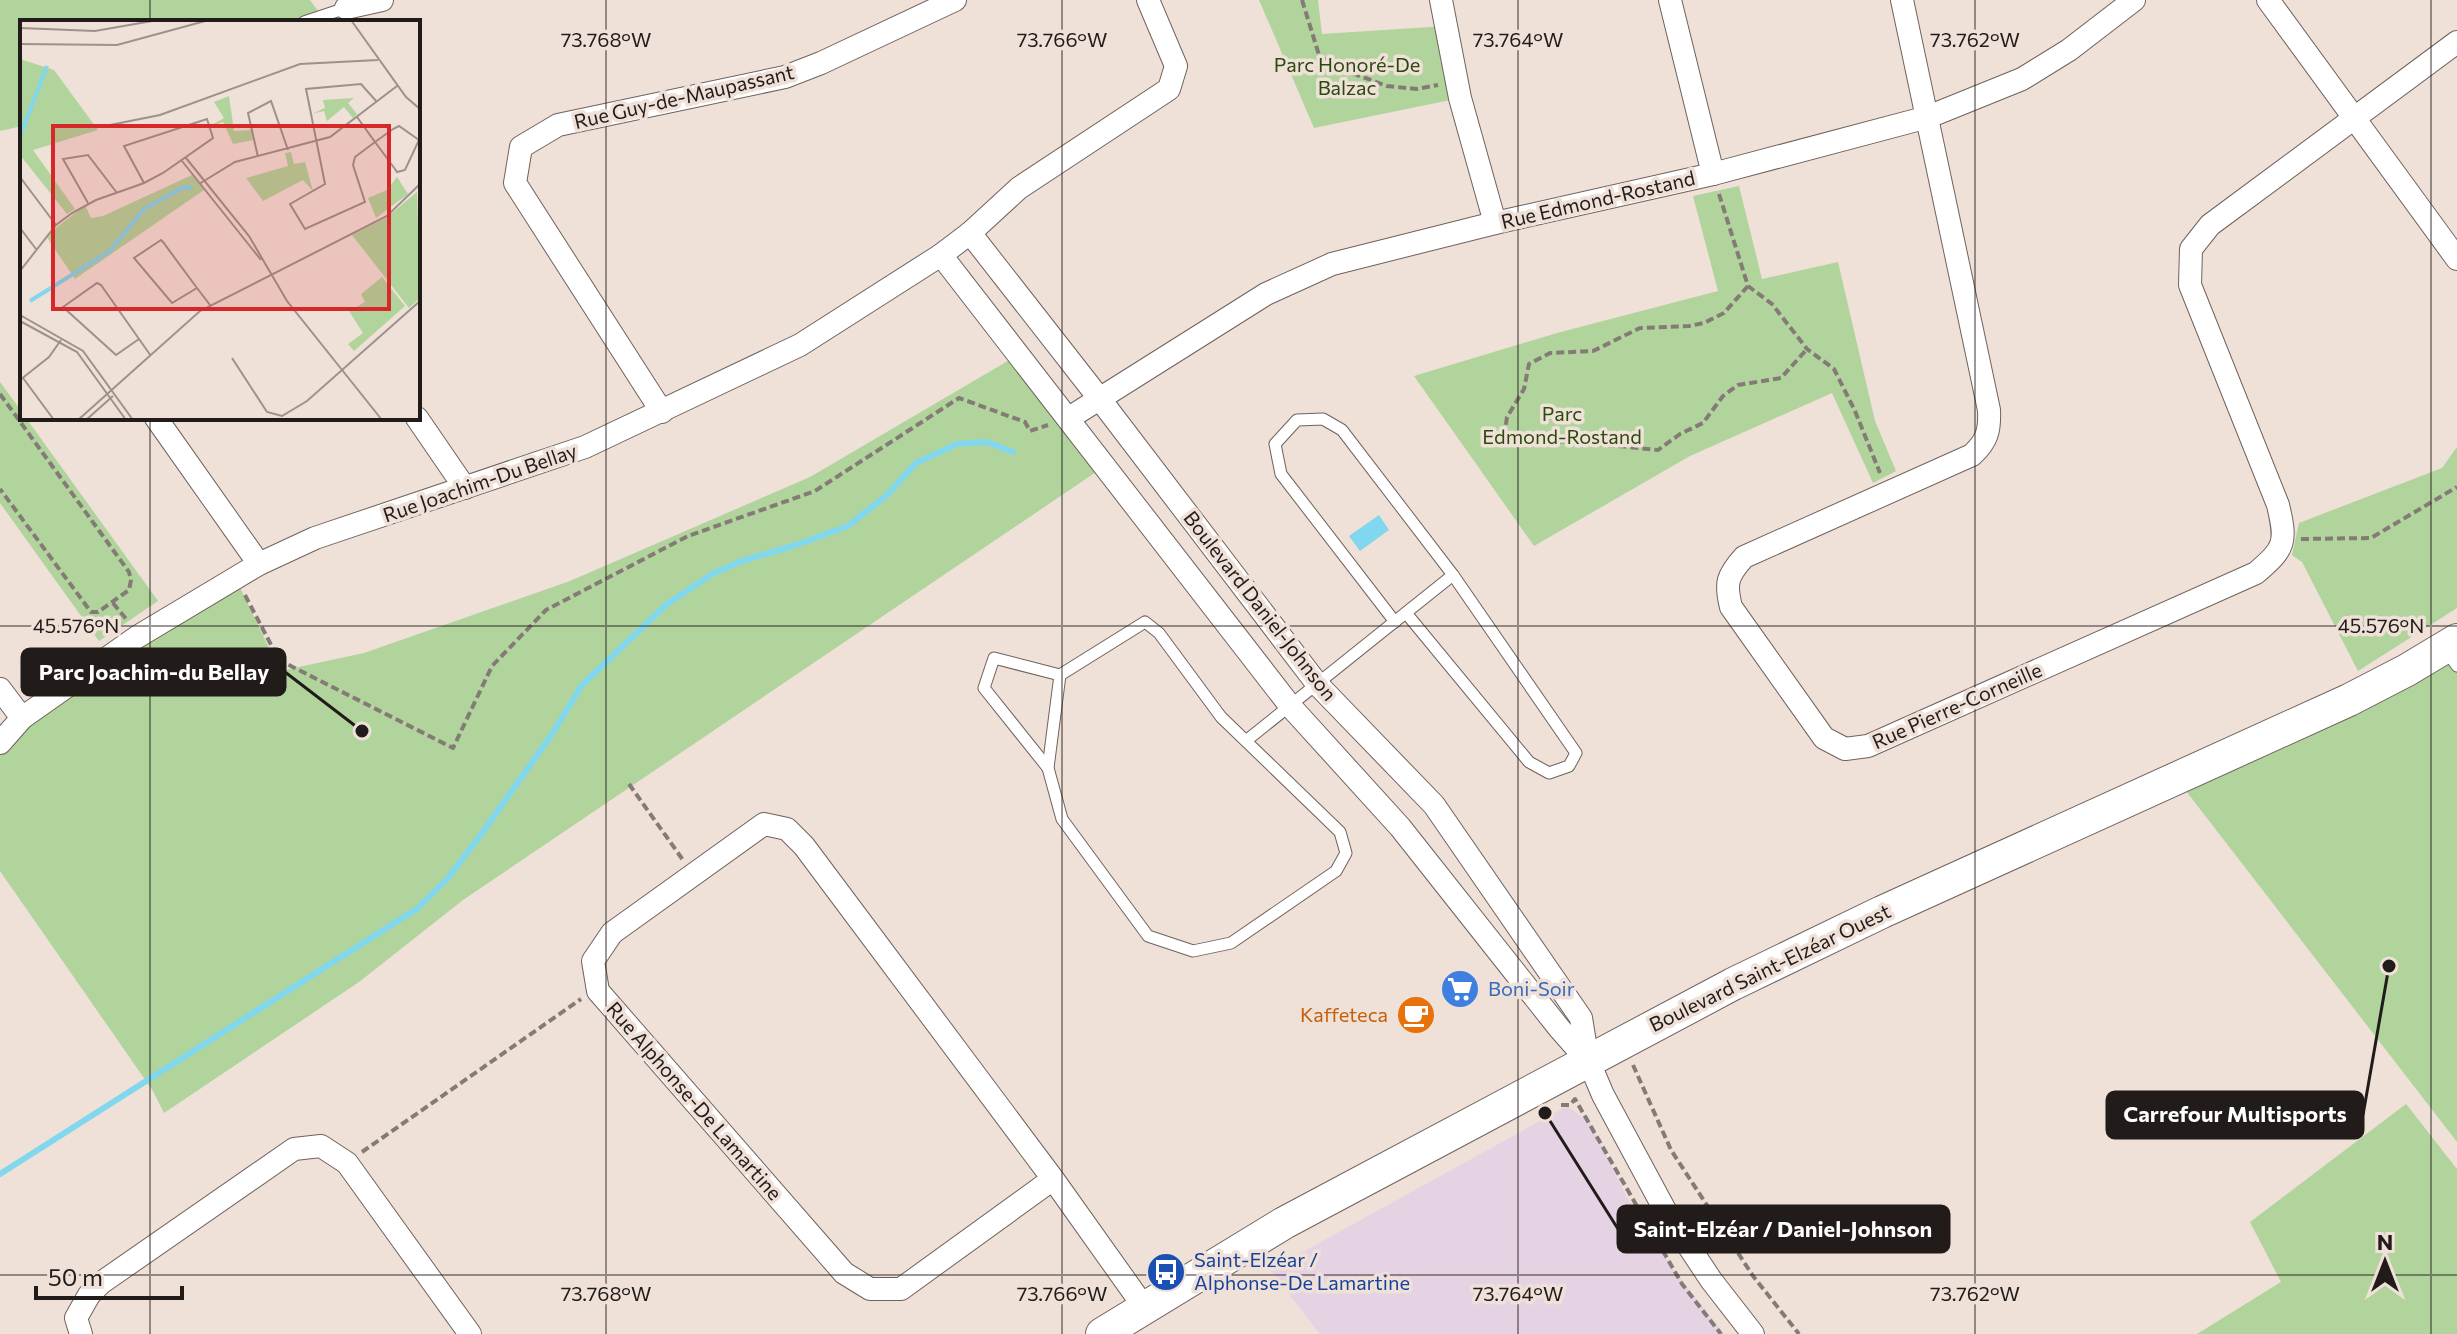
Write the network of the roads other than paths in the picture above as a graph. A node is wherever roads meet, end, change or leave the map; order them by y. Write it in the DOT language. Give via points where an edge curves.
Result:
graph roads {
  1 [pos="382,0"];
  2 [pos="955,0"];
  3 [pos="1148,0"];
  4 [pos="1441,0"];
  5 [pos="1670,0"];
  6 [pos="1902,0"];
  7 [pos="2134,0"];
  8 [pos="2268,0"];
  9 [pos="345,5"];
  10 [pos="309,20"];
  11 [pos="2457,42"];
  12 [pos="1928,117"];
  13 [pos="2353,118"];
  14 [pos="1713,174"];
  15 [pos="1495,223"];
  16 [pos="970,233"];
  17 [pos="941,255"];
  18 [pos="2457,259"];
  19 [pos="1099,398"];
  20 [pos="662,412"];
  21 [pos="1069,418"];
  22 [pos="157,420"];
  23 [pos="418,420"];
  24 [pos="465,488"];
  25 [pos="259,564"];
  26 [pos="1453,575"];
  27 [pos="1406,613"];
  28 [pos="1395,622"];
  29 [pos="2453,651"];
  30 [pos="1060,675"];
  31 [pos="1318,685"];
  32 [pos="0,689"];
  33 [pos="1291,707"];
  34 [pos="22,718"];
  35 [pos="1247,740"];
  36 [pos="0,743"];
  37 [pos="1048,768"];
  38 [pos="1589,1062"];
  39 [pos="1053,1179"];
  40 [pos="1144,1307"];
  41 [pos="81,1334"];
  42 [pos="470,1334"];
  43 [pos="1102,1334"];
  44 [pos="1753,1334"];
  1 -- 9 [label="street"];
  2 -- 20 [label="street, Rue Guy-de-Maupassant" via="785,77 558,125 521,147 515,183"];
  3 -- 16 [label="street" via="1176,66 1169,89 1019,188"];
  4 -- 15 [label="street" via="1456,81"];
  5 -- 14 [label="street"];
  6 -- 12 [label="street, Rue Pierre-Corneille"];
  7 -- 12 [label="street, Rue Edmond-Rostand" via="2022,79"];
  8 -- 13 [label="street"];
  9 -- 10 [label="lane"];
  11 -- 13 [label="street"];
  12 -- 13 [label="street, Rue Pierre-Corneille" via="1989,410 1985,443 1972,455 1744,557 1731,571 1726,589 1731,607 1824,738 1845,749 1868,746 2256,573 2276,556 2284,540 2278,505 2190,285 2191,249 2210,225"];
  12 -- 14 [label="street, Rue Edmond-Rostand"];
  13 -- 18 [label="street"];
  14 -- 15 [label="street, Rue Edmond-Rostand"];
  15 -- 19 [label="street, Rue Edmond-Rostand" via="1332,264 1266,294"];
  16 -- 17 [label="street, Rue Joachim-Du Bellay"];
  16 -- 19 [label="street, Boulevard Daniel-Johnson"];
  17 -- 20 [label="street, Rue Joachim-Du Bellay" via="800,345"];
  17 -- 21 [label="street, Boulevard Daniel-Johnson"];
  19 -- 21 [label="street, Rue Edmond-Rostand"];
  19 -- 31 [label="street, Boulevard Daniel-Johnson"];
  20 -- 24 [label="street, Rue Joachim-Du Bellay" via="585,447"];
  21 -- 33 [label="street, Boulevard Daniel-Johnson"];
  22 -- 25 [label="street"];
  23 -- 24 [label="street"];
  24 -- 25 [label="street, Rue Joachim-Du Bellay" via="315,538"];
  25 -- 34 [label="street, Rue Joachim-Du Bellay" via="149,629"];
  26 -- 27 [label="lane"];
  26 -- 27 [label="lane" via="1576,753 1569,766 1549,773 1529,762"];
  26 -- 28 [label="lane" via="1342,430 1323,419 1297,420 1275,444 1281,474"];
  27 -- 28 [label="lane"];
  28 -- 31 [label="lane"];
  29 -- 38 [label="street, Boulevard Saint-Elzéar Ouest" via="1810,945"];
  30 -- 35 [label="lane" via="1145,622 1159,633 1221,717"];
  30 -- 37 [label="lane"];
  30 -- 37 [label="lane" via="994,658 984,688"];
  31 -- 33 [label="lane"];
  31 -- 38 [label="street, Boulevard Daniel-Johnson" via="1434,805 1581,1018"];
  32 -- 34 [label="street"];
  33 -- 35 [label="lane"];
  33 -- 38 [label="street, Boulevard Daniel-Johnson" via="1400,827"];
  34 -- 36 [label="street, Rue Joachim-Du Bellay"];
  35 -- 37 [label="lane" via="1340,832 1346,853 1336,871 1231,943 1193,951 1148,936 1062,819"];
  38 -- 40 [label="street, Boulevard Saint-Elzéar Ouest" via="1284,1223"];
  38 -- 44 [label="street, Boulevard Daniel-Johnson" via="1666,1212"];
  39 -- 39 [label="street, Rue Alphonse-De Lamartine" via="787,829 764,824 612,933 593,961 596,989 844,1273 870,1289 901,1289"];
  39 -- 40 [label="street, Rue Alphonse-De Lamartine"];
  40 -- 43 [label="street, Boulevard Saint-Elzéar Ouest"];
  41 -- 42 [label="street" via="76,1318 101,1283 294,1149 321,1146 347,1163"];
}
